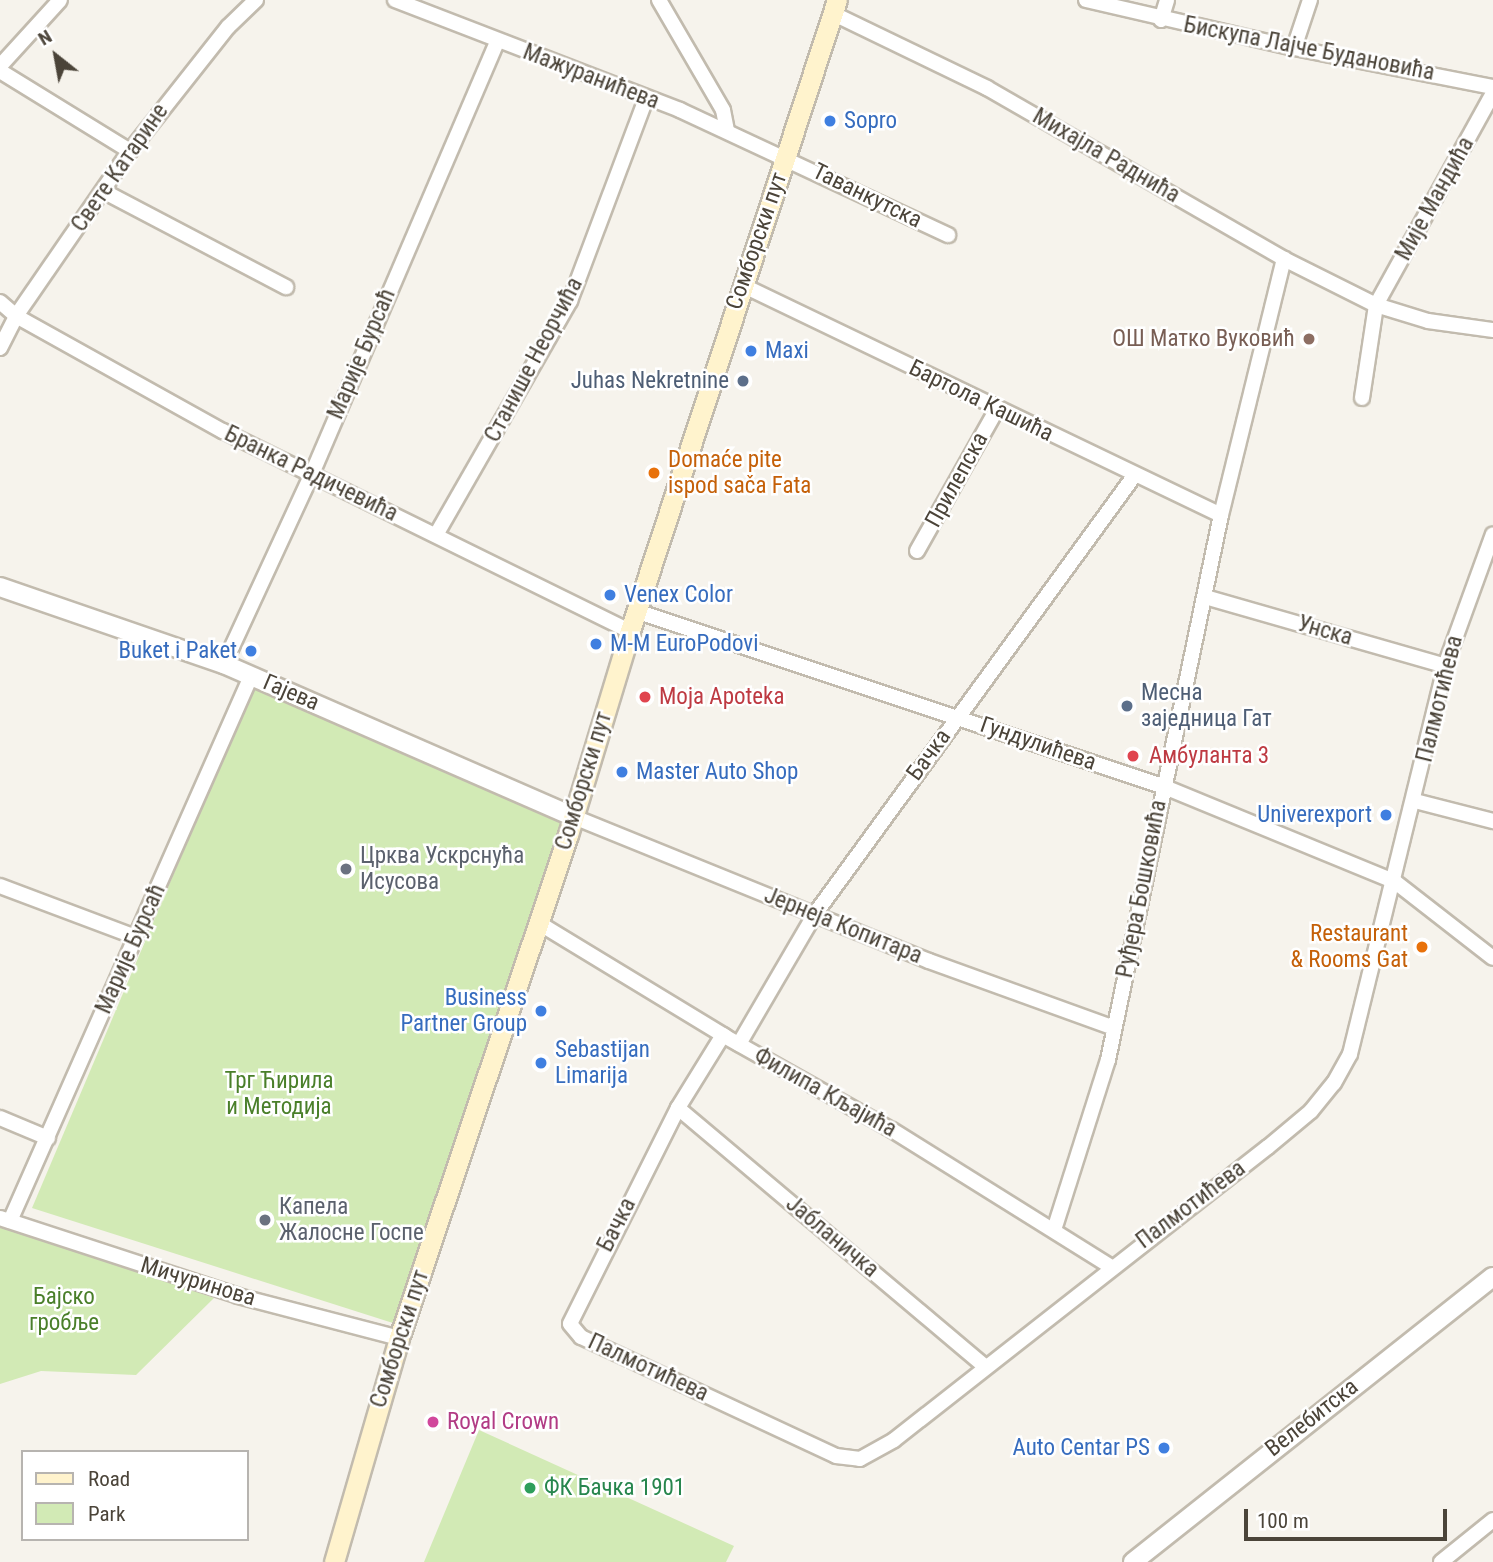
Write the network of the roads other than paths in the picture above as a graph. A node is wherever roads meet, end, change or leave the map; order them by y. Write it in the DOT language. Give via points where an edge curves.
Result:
graph roads {
  1 [pos="60,0"];
  2 [pos="256,0"];
  3 [pos="395,0"];
  4 [pos="659,0"];
  5 [pos="1086,0"];
  6 [pos="1167,0"];
  7 [pos="1310,0"];
  8 [pos="834,7"];
  9 [pos="1161,20"];
  10 [pos="497,42"];
  11 [pos="1294,48"];
  12 [pos="0,69"];
  13 [pos="1493,87"];
  14 [pos="1493,93"];
  15 [pos="646,99"];
  16 [pos="727,131"];
  17 [pos="130,151"];
  18 [pos="786,157"];
  19 [pos="103,191"];
  20 [pos="948,236"];
  21 [pos="1284,259"];
  22 [pos="742,285"];
  23 [pos="286,287"];
  24 [pos="0,302"];
  25 [pos="1376,305"];
  26 [pos="16,316"];
  27 [pos="1493,330"];
  28 [pos="0,348"];
  29 [pos="1362,398"];
  30 [pos="997,409"];
  31 [pos="311,476"];
  32 [pos="1134,476"];
  33 [pos="1221,515"];
  34 [pos="1493,534"];
  35 [pos="436,535"];
  36 [pos="917,551"];
  37 [pos="0,587"];
  38 [pos="1205,597"];
  39 [pos="636,611"];
  40 [pos="629,631"];
  41 [pos="224,664"];
  42 [pos="1446,666"];
  43 [pos="251,676"];
  44 [pos="957,717"];
  45 [pos="1162,786"];
  46 [pos="1415,801"];
  47 [pos="574,817"];
  48 [pos="1493,821"];
  49 [pos="1394,881"];
  50 [pos="0,887"];
  51 [pos="816,914"];
  52 [pos="537,922"];
  53 [pos="136,937"];
  54 [pos="1493,958"];
  55 [pos="1114,1028"];
  56 [pos="723,1035"];
  57 [pos="739,1044"];
  58 [pos="678,1108"];
  59 [pos="0,1118"];
  60 [pos="48,1138"];
  61 [pos="5,1220"];
  62 [pos="1054,1230"];
  63 [pos="1111,1266"];
  64 [pos="1493,1277"];
  65 [pos="575,1306"];
  66 [pos="399,1338"];
  67 [pos="986,1367"];
  68 [pos="1493,1520"];
  69 [pos="334,1562"];
  70 [pos="1133,1562"];
  71 [pos="1441,1562"];
  1 -- 12 [label="street"];
  2 -- 17 [label="street, Свете Катарине" via="228,27"];
  3 -- 10 [label="street, Мажуранићева"];
  4 -- 16 [label="street" via="723,110"];
  5 -- 9 [label="street, Бискупа Лајче Будановића"];
  6 -- 9 [label="street"];
  7 -- 11 [label="street"];
  8 -- 18 [label="main road, Сомборски пут"];
  8 -- 21 [label="street, Михајла Раднића" via="987,88"];
  9 -- 11 [label="street, Бискупа Лајче Будановића"];
  10 -- 15 [label="street, Мажуранићева"];
  10 -- 31 [label="street, Марије Бурсаћ"];
  11 -- 13 [label="street, Бискупа Лајче Будановића"];
  12 -- 17 [label="street"];
  14 -- 25 [label="street, Мије Мандића"];
  15 -- 16 [label="street, Мажуранићева"];
  15 -- 35 [label="street, Станише Неорчића" via="570,301"];
  16 -- 18 [label="street, Мажуранићева"];
  17 -- 19 [label="street, Свете Катарине"];
  18 -- 20 [label="street, Таванкутска"];
  18 -- 22 [label="main road, Сомборски пут"];
  19 -- 23 [label="street"];
  19 -- 26 [label="street, Свете Катарине"];
  21 -- 25 [label="street, Михајла Раднића"];
  21 -- 33 [label="street, Руђера Бошковића"];
  22 -- 30 [label="street, Бартола Кашића"];
  22 -- 39 [label="main road, Сомборски пут"];
  24 -- 26 [label="street, Бранка Радичевића"];
  25 -- 27 [label="street, Михајла Раднића" via="1428,321"];
  25 -- 29 [label="street"];
  26 -- 28 [label="street, Свете Катарине"];
  26 -- 31 [label="street, Бранка Радичевића"];
  30 -- 32 [label="street, Бартола Кашића"];
  30 -- 36 [label="street, Прилепска"];
  31 -- 35 [label="street, Бранка Радичевића"];
  31 -- 41 [label="street, Марије Бурсаћ"];
  32 -- 33 [label="street, Бартола Кашића"];
  32 -- 44 [label="street, Бачка"];
  33 -- 38 [label="street, Руђера Бошковића"];
  34 -- 42 [label="street, Палмотићева"];
  35 -- 40 [label="street, Бранка Радичевића"];
  37 -- 41 [label="street, Гајева"];
  38 -- 42 [label="street, Унска"];
  38 -- 45 [label="street, Руђера Бошковића"];
  39 -- 40 [label="main road, Сомборски пут"];
  39 -- 44 [label="street, Гундулићева"];
  40 -- 47 [label="main road, Сомборски пут"];
  41 -- 43 [label="street, Гајева"];
  42 -- 46 [label="street, Палмотићева"];
  43 -- 47 [label="street, Гајева"];
  43 -- 53 [label="street, Марије Бурсаћ"];
  44 -- 45 [label="street, Гундулићева"];
  44 -- 51 [label="street, Бачка"];
  45 -- 49 [label="street, Гундулићева"];
  45 -- 55 [label="street, Руђера Бошковића"];
  46 -- 48 [label="street"];
  46 -- 49 [label="street, Палмотићева"];
  47 -- 51 [label="street, Јернеја Копитара"];
  47 -- 52 [label="main road, Сомборски пут"];
  49 -- 54 [label="street, Гундулићева"];
  49 -- 63 [label="street, Палмотићева" via="1350,1054 1334,1083 1311,1111 1268,1147"];
  50 -- 53 [label="street"];
  51 -- 55 [label="street, Јернеја Копитара"];
  51 -- 57 [label="street, Бачка"];
  52 -- 56 [label="street, Филипа Кљајића"];
  52 -- 66 [label="main road, Сомборски пут"];
  53 -- 60 [label="street, Марије Бурсаћ"];
  55 -- 62 [label="street, Руђера Бошковића" via="1097,1102"];
  56 -- 57 [label="street, Филипа Кљајића"];
  56 -- 58 [label="street, Бачка"];
  57 -- 62 [label="street, Филипа Кљајића" via="892,1130"];
  58 -- 65 [label="street, Бачка"];
  58 -- 67 [label="street, Јабланичка"];
  59 -- 60 [label="street"];
  60 -- 61 [label="street, Марије Бурсаћ"];
  61 -- 66 [label="street, Мичуринова" via="238,1296"];
  62 -- 63 [label="street, Филипа Кљајића"];
  63 -- 67 [label="street, Палмотићева"];
  64 -- 70 [label="street, Велебитска"];
  65 -- 67 [label="street, Палмотићева" via="570,1324 581,1337 849,1460 860,1459 894,1440"];
  66 -- 69 [label="main road, Сомборски пут"];
  68 -- 71 [label="street"];
}
